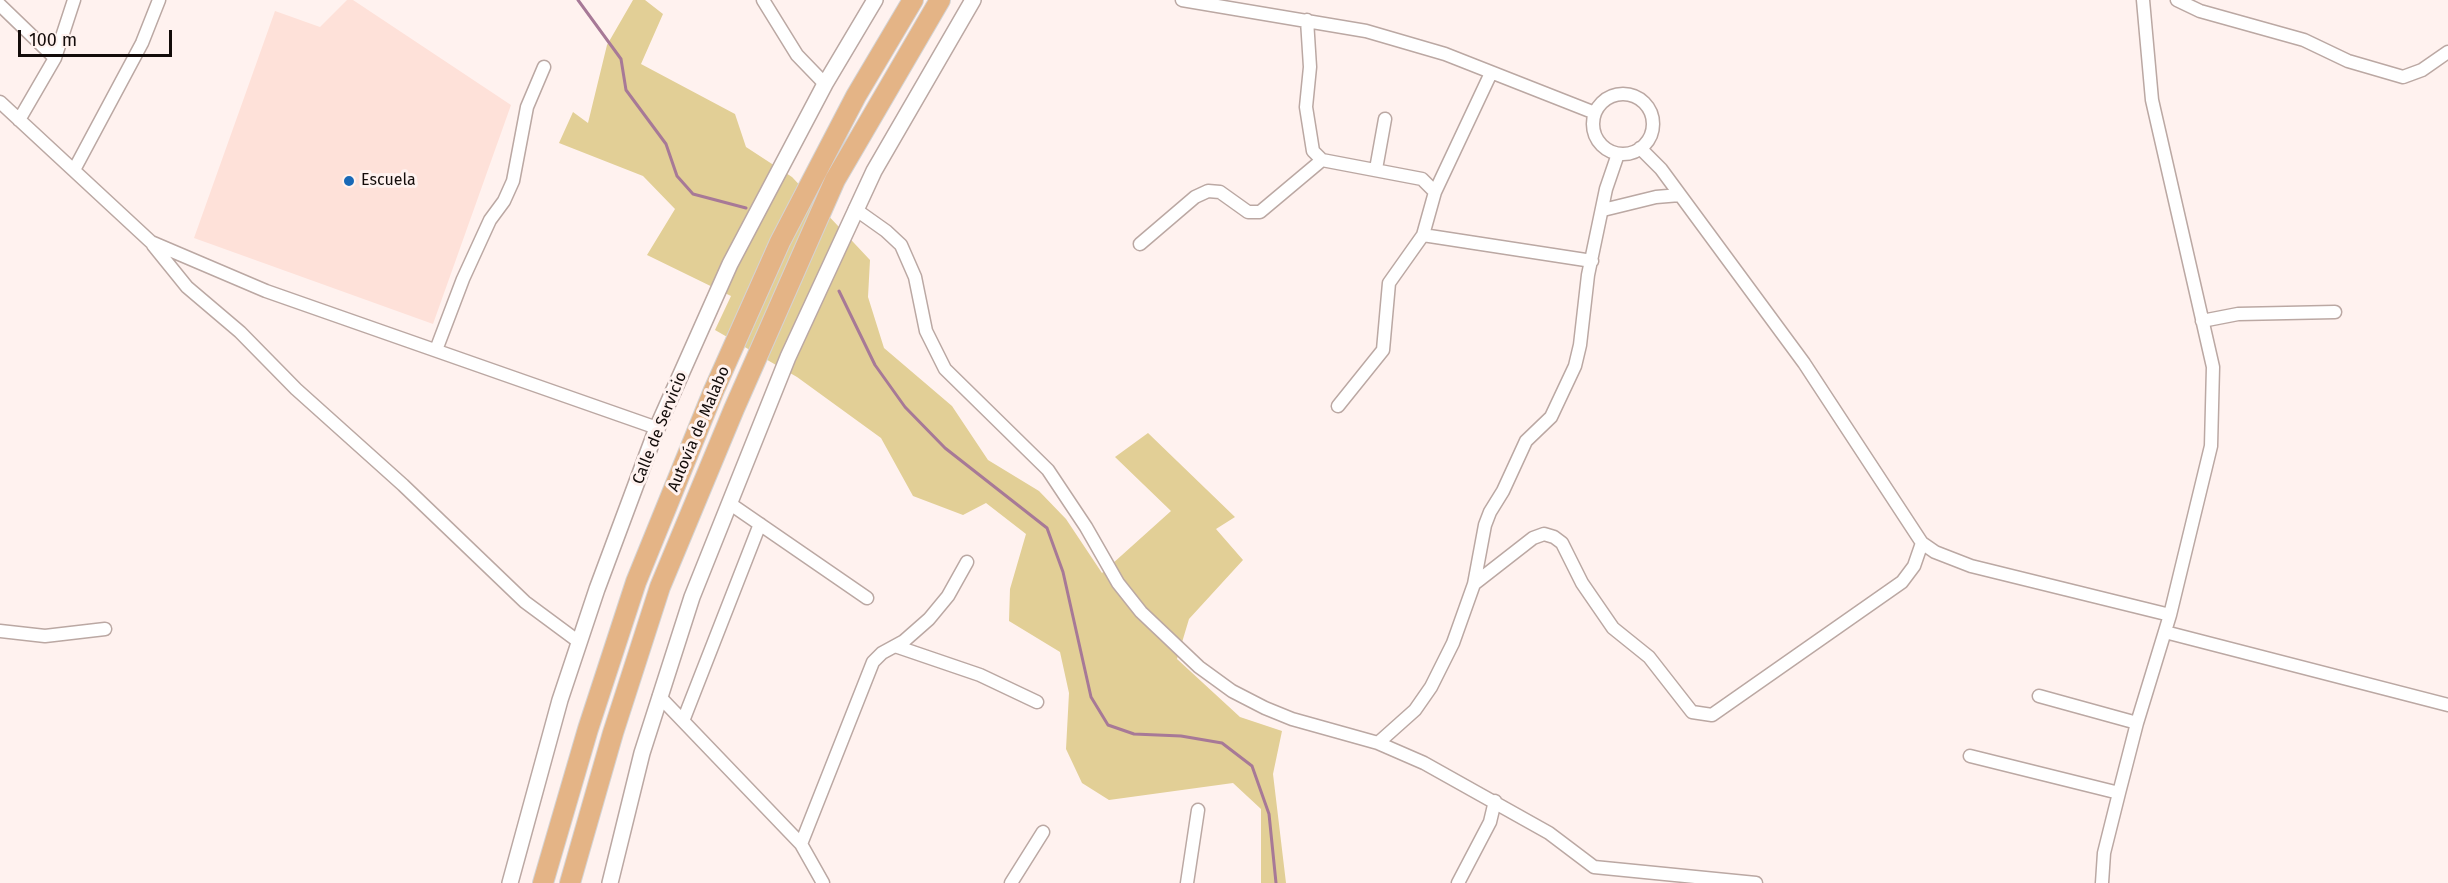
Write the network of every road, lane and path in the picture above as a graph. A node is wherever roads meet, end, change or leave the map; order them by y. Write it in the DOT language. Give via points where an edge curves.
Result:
graph roads {
  1 [pos="74,0"];
  2 [pos="159,0"];
  3 [pos="763,0"];
  4 [pos="913,0"];
  5 [pos="940,0"];
  6 [pos="973,0"];
  7 [pos="1182,0"];
  8 [pos="2143,0"];
  9 [pos="2177,0"];
  10 [pos="869,2"];
  11 [pos="0,5"];
  12 [pos="1307,20"];
  13 [pos="2448,52"];
  14 [pos="55,58"];
  15 [pos="544,67"];
  16 [pos="1491,73"];
  17 [pos="825,84"];
  18 [pos="0,102"];
  19 [pos="1595,112"];
  20 [pos="1386,118"];
  21 [pos="19,120"];
  22 [pos="1640,148"];
  23 [pos="1618,154"];
  24 [pos="1322,160"];
  25 [pos="1376,169"];
  26 [pos="74,170"];
  27 [pos="1435,192"];
  28 [pos="1680,195"];
  29 [pos="855,209"];
  30 [pos="1603,210"];
  31 [pos="1423,235"];
  32 [pos="151,242"];
  33 [pos="1140,244"];
  34 [pos="1592,261"];
  35 [pos="2335,312"];
  36 [pos="2202,321"];
  37 [pos="436,350"];
  38 [pos="1338,406"];
  39 [pos="657,428"];
  40 [pos="729,503"];
  41 [pos="760,524"];
  42 [pos="1922,543"];
  43 [pos="967,562"];
  44 [pos="1474,584"];
  45 [pos="867,598"];
  46 [pos="2170,615"];
  47 [pos="105,629"];
  48 [pos="0,632"];
  49 [pos="2165,632"];
  50 [pos="579,642"];
  51 [pos="895,646"];
  52 [pos="659,696"];
  53 [pos="2040,696"];
  54 [pos="1037,702"];
  55 [pos="2448,705"];
  56 [pos="684,721"];
  57 [pos="2137,723"];
  58 [pos="1378,743"];
  59 [pos="1970,756"];
  60 [pos="2119,793"];
  61 [pos="1495,801"];
  62 [pos="1198,810"];
  63 [pos="1042,832"];
  64 [pos="801,844"];
  65 [pos="510,883"];
  66 [pos="543,883"];
  67 [pos="570,883"];
  68 [pos="610,883"];
  69 [pos="823,883"];
  70 [pos="1011,883"];
  71 [pos="1187,883"];
  72 [pos="1458,883"];
  73 [pos="1755,883"];
  74 [pos="2102,883"];
  1 -- 14 [label="street"];
  2 -- 26 [label="street" via="142,43"];
  3 -- 17 [label="street" via="797,56"];
  4 -- 66 [label="highway, Autovía de Malabo" via="852,103 785,231 714,390 636,582"];
  5 -- 67 [label="highway, Autovía de Malabo" via="835,180 729,419 660,587"];
  6 -- 29 [label="street"];
  7 -- 12 [label="street"];
  8 -- 36 [label="street" via="2152,100"];
  9 -- 13 [label="street" via="2200,11 2304,40 2348,61 2403,77"];
  10 -- 17 [label="street, Calle de Servicio"];
  11 -- 14 [label="street"];
  12 -- 16 [label="street" via="1445,54"];
  12 -- 24 [label="street" via="1310,67 1306,107 1313,151"];
  14 -- 21 [label="street"];
  15 -- 37 [label="street" via="526,107 513,181 463,279"];
  16 -- 19 [label="street"];
  16 -- 27 [label="street"];
  17 -- 39 [label="street, Calle de Servicio" via="730,264"];
  18 -- 21 [label="street"];
  19 -- 22 [label="street" via="1613,96 1639,99 1646,105 1653,123"];
  19 -- 23 [label="street" via="1597,139"];
  20 -- 25 [label="street"];
  21 -- 26 [label="street"];
  22 -- 23 [label="street"];
  22 -- 28 [label="street"];
  23 -- 30 [label="street"];
  24 -- 25 [label="street"];
  24 -- 33 [label="street" via="1260,212 1248,212 1220,192 1208,190 1194,197"];
  25 -- 27 [label="street" via="1422,179"];
  26 -- 32 [label="street"];
  27 -- 31 [label="street"];
  28 -- 30 [label="street" via="1656,196"];
  28 -- 42 [label="street" via="1804,363"];
  29 -- 40 [label="street" via="788,357"];
  29 -- 58 [label="street" via="901,245 915,277 926,331 945,369 1048,470 1118,583 1142,612 1199,667 1232,692 1292,719"];
  30 -- 34 [label="street"];
  31 -- 34 [label="street"];
  31 -- 38 [label="street" via="1389,283 1383,350"];
  32 -- 37 [label="street" via="266,291"];
  32 -- 50 [label="street" via="187,287 247,338 296,389 525,602"];
  34 -- 44 [label="street" via="1575,366 1551,417 1526,441 1490,512"];
  35 -- 36 [label="street" via="2238,314"];
  36 -- 46 [label="street" via="2213,367 2211,446"];
  37 -- 39 [label="street"];
  39 -- 50 [label="street, Calle de Servicio"];
  40 -- 41 [label="street"];
  40 -- 52 [label="street"];
  41 -- 45 [label="street"];
  41 -- 56 [label="street"];
  42 -- 44 [label="street" via="1914,566 1902,582 1712,714 1692,712 1649,657 1613,628 1582,583 1562,543 1554,537 1544,534 1533,538"];
  42 -- 46 [label="street" via="1971,566"];
  43 -- 51 [label="street" via="929,620"];
  44 -- 58 [label="street" via="1453,643 1431,687 1415,710"];
  46 -- 49 [label="street"];
  47 -- 48 [label="street" via="45,636"];
  49 -- 55 [label="street"];
  49 -- 57 [label="street"];
  50 -- 65 [label="street, Calle de Servicio"];
  51 -- 54 [label="street" via="980,675"];
  51 -- 64 [label="street" via="873,662"];
  52 -- 56 [label="street"];
  52 -- 68 [label="street"];
  53 -- 57 [label="street"];
  56 -- 64 [label="street"];
  57 -- 60 [label="street"];
  58 -- 61 [label="street"];
  59 -- 60 [label="street"];
  60 -- 74 [label="street" via="2104,853"];
  61 -- 72 [label="street" via="1490,822"];
  61 -- 73 [label="street" via="1549,833 1593,867"];
  62 -- 71 [label="street"];
  63 -- 70 [label="street"];
  64 -- 69 [label="street"];
}
